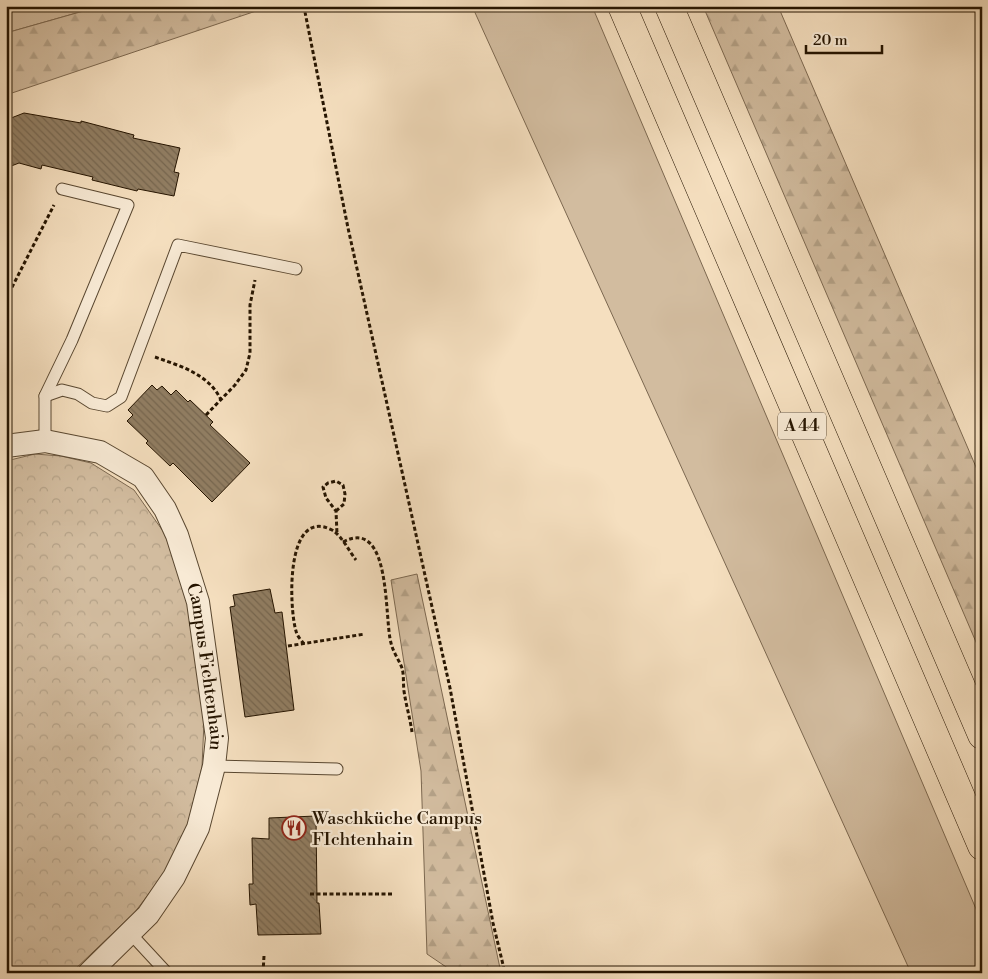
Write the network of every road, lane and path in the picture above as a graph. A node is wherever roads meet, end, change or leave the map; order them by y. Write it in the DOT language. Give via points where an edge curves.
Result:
graph roads {
  1 [pos="302,6"];
  2 [pos="622,6"];
  3 [pos="670,6"];
  4 [pos="62,189"];
  5 [pos="259,261"];
  6 [pos="296,269"];
  7 [pos="6,298"];
  8 [pos="138,352"];
  9 [pos="45,396"];
  10 [pos="221,400"];
  11 [pos="206,415"];
  12 [pos="45,441"];
  13 [pos="6,446"];
  14 [pos="336,511"];
  15 [pos="338,535"];
  16 [pos="343,542"];
  17 [pos="356,560"];
  18 [pos="365,634"];
  19 [pos="304,644"];
  20 [pos="288,646"];
  21 [pos="412,732"];
  22 [pos="982,735"];
  23 [pos="214,766"];
  24 [pos="336,769"];
  25 [pos="982,846"];
  26 [pos="310,894"];
  27 [pos="393,894"];
  28 [pos="130,933"];
  29 [pos="264,956"];
  30 [pos="89,973"];
  31 [pos="167,973"];
  32 [pos="263,973"];
  33 [pos="505,973"];
  1 -- 33 [label="path" via="450,688"];
  2 -- 25 [label="highway, A 44"];
  3 -- 22 [label="highway, A 44"];
  4 -- 7 [label="path"];
  4 -- 9 [label="lane" via="128,206"];
  5 -- 6 [label="lane"];
  5 -- 8 [label="lane" via="178,246"];
  5 -- 10 [label="path" via="250,305 250,353 246,370"];
  8 -- 9 [label="lane" via="120,396 107,406 62,390"];
  8 -- 10 [label="path" via="203,377 217,390"];
  9 -- 12 [label="lane"];
  10 -- 11 [label="path"];
  12 -- 13 [label="street, Campus Fichtenhain"];
  12 -- 23 [label="street, Campus Fichtenhain" via="100,452 143,477 165,509 177,534 198,602 217,738"];
  14 -- 14 [label="path" via="326,498 323,487 336,480 343,485 345,494 344,504"];
  14 -- 15 [label="path"];
  15 -- 16 [label="path"];
  15 -- 19 [label="path" via="318,527 306,531 294,556 294,622 296,634"];
  16 -- 17 [label="path"];
  16 -- 21 [label="path" via="352,537 368,540 378,556 390,643 402,669"];
  18 -- 19 [label="path"];
  19 -- 20 [label="path"];
  23 -- 24 [label="lane"];
  23 -- 28 [label="street, Campus Fichtenhain" via="198,828 178,869 148,915"];
  26 -- 27 [label="path"];
  28 -- 30 [label="street, Campus Fichtenhain"];
  28 -- 31 [label="lane"];
  29 -- 32 [label="path"];
}
